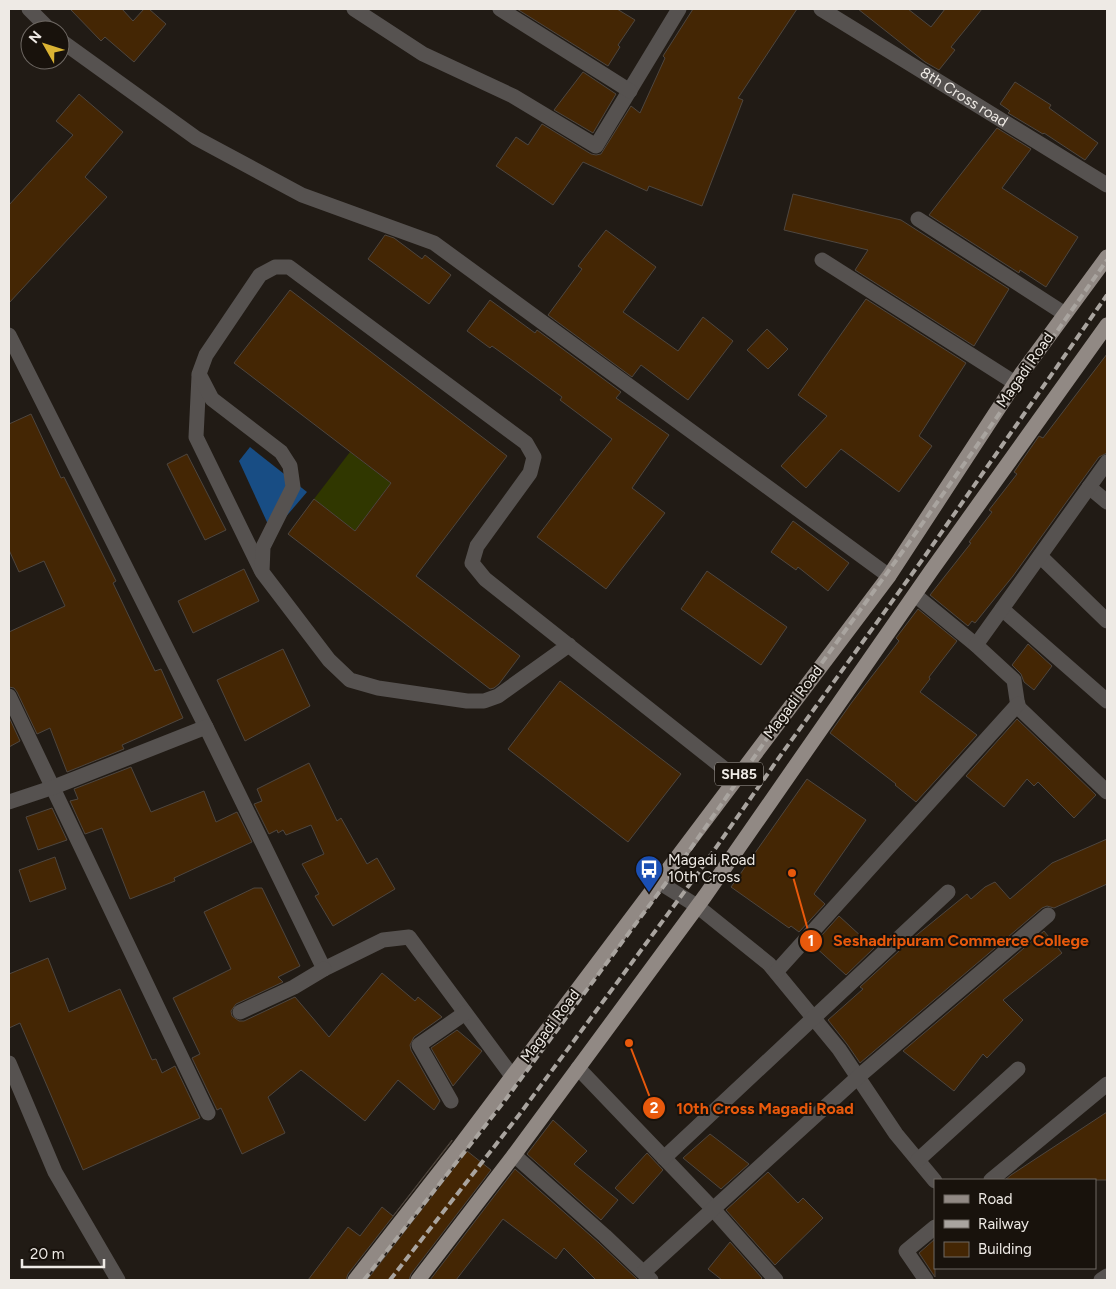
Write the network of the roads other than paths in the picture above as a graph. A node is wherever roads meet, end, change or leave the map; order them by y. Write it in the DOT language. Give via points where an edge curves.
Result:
graph roads {
  1 [pos="29,9"];
  2 [pos="354,9"];
  3 [pos="500,9"];
  4 [pos="680,9"];
  5 [pos="820,9"];
  6 [pos="40,20"];
  7 [pos="70,47"];
  8 [pos="630,91"];
  9 [pos="1107,184"];
  10 [pos="918,219"];
  11 [pos="1107,257"];
  12 [pos="822,260"];
  13 [pos="1065,314"];
  14 [pos="1107,325"];
  15 [pos="9,335"];
  16 [pos="200,374"];
  17 [pos="1016,382"];
  18 [pos="1107,462"];
  19 [pos="1089,487"];
  20 [pos="1107,502"];
  21 [pos="1040,556"];
  22 [pos="262,572"];
  23 [pos="888,576"];
  24 [pos="915,595"];
  25 [pos="1002,609"];
  26 [pos="1107,621"];
  27 [pos="569,645"];
  28 [pos="976,646"];
  29 [pos="9,696"];
  30 [pos="1107,701"];
  31 [pos="1018,704"];
  32 [pos="206,727"];
  33 [pos="736,778"];
  34 [pos="54,787"];
  35 [pos="1107,792"];
  36 [pos="9,802"];
  37 [pos="658,882"];
  38 [pos="948,892"];
  39 [pos="697,906"];
  40 [pos="1048,915"];
  41 [pos="324,969"];
  42 [pos="776,972"];
  43 [pos="240,1012"];
  44 [pos="465,1013"];
  45 [pos="813,1018"];
  46 [pos="9,1063"];
  47 [pos="578,1068"];
  48 [pos="1018,1069"];
  49 [pos="512,1076"];
  50 [pos="858,1077"];
  51 [pos="1107,1084"];
  52 [pos="451,1101"];
  53 [pos="208,1113"];
  54 [pos="514,1155"];
  55 [pos="664,1158"];
  56 [pos="918,1160"];
  57 [pos="992,1179"];
  58 [pos="934,1180"];
  59 [pos="713,1209"];
  60 [pos="934,1228"];
  61 [pos="648,1276"];
  62 [pos="1107,1276"];
  63 [pos="118,1280"];
  64 [pos="355,1280"];
  65 [pos="418,1280"];
  66 [pos="776,1280"];
  67 [pos="926,1280"];
  68 [pos="1101,1280"];
  1 -- 6 [label="street"];
  2 -- 8 [label="street" via="423,54 514,96 596,146"];
  3 -- 8 [label="street"];
  4 -- 8 [label="street"];
  5 -- 9 [label="street, 8th Cross road"];
  7 -- 23 [label="street" via="196,138 302,195 434,243"];
  10 -- 13 [label="street"];
  11 -- 13 [label="main road, Magadi Road / SH85"];
  12 -- 17 [label="street"];
  13 -- 17 [label="main road, Magadi Road / SH85"];
  14 -- 24 [label="main road, SH85"];
  15 -- 32 [label="street"];
  16 -- 22 [label="street" via="196,437"];
  16 -- 22 [label="street" via="212,399 281,452 290,466 293,487 263,547"];
  16 -- 27 [label="street" via="206,355 260,275 275,267 289,267 526,443 534,457 530,473 477,546 472,563 485,579"];
  17 -- 23 [label="main road, Magadi Road / SH85"];
  18 -- 19 [label="street"];
  19 -- 20 [label="street"];
  19 -- 21 [label="street"];
  21 -- 25 [label="street"];
  21 -- 26 [label="street"];
  22 -- 27 [label="street" via="328,660 350,680 378,688 484,701 498,696"];
  23 -- 33 [label="main road, Magadi Road / SH85"];
  24 -- 28 [label="street"];
  24 -- 39 [label="main road, SH85"];
  25 -- 28 [label="street"];
  25 -- 30 [label="street"];
  27 -- 33 [label="street"];
  28 -- 31 [label="street" via="1014,680"];
  29 -- 34 [label="street"];
  31 -- 35 [label="street" via="1018,708"];
  31 -- 42 [label="street"];
  32 -- 34 [label="street"];
  32 -- 41 [label="street"];
  33 -- 37 [label="main road, Magadi Road / SH85"];
  34 -- 36 [label="street"];
  34 -- 53 [label="street"];
  37 -- 39 [label="street"];
  37 -- 49 [label="main road, Magadi Road / SH85"];
  38 -- 45 [label="street"];
  39 -- 42 [label="street"];
  39 -- 47 [label="main road, SH85"];
  40 -- 50 [label="street"];
  41 -- 43 [label="street"];
  41 -- 44 [label="street" via="383,940 409,937"];
  42 -- 45 [label="street"];
  44 -- 49 [label="street"];
  44 -- 52 [label="street" via="418,1046"];
  45 -- 50 [label="street"];
  45 -- 55 [label="street"];
  46 -- 63 [label="street" via="55,1172"];
  47 -- 54 [label="main road, SH85"];
  47 -- 55 [label="street"];
  48 -- 56 [label="street"];
  49 -- 64 [label="main road, Magadi Road / SH85"];
  50 -- 56 [label="street" via="896,1134"];
  50 -- 59 [label="street"];
  51 -- 57 [label="street"];
  54 -- 61 [label="street"];
  54 -- 65 [label="main road, SH85"];
  55 -- 59 [label="street"];
  56 -- 58 [label="street"];
  59 -- 61 [label="street"];
  59 -- 66 [label="street"];
  60 -- 67 [label="street" via="906,1251"];
  62 -- 68 [label="street"];
}
